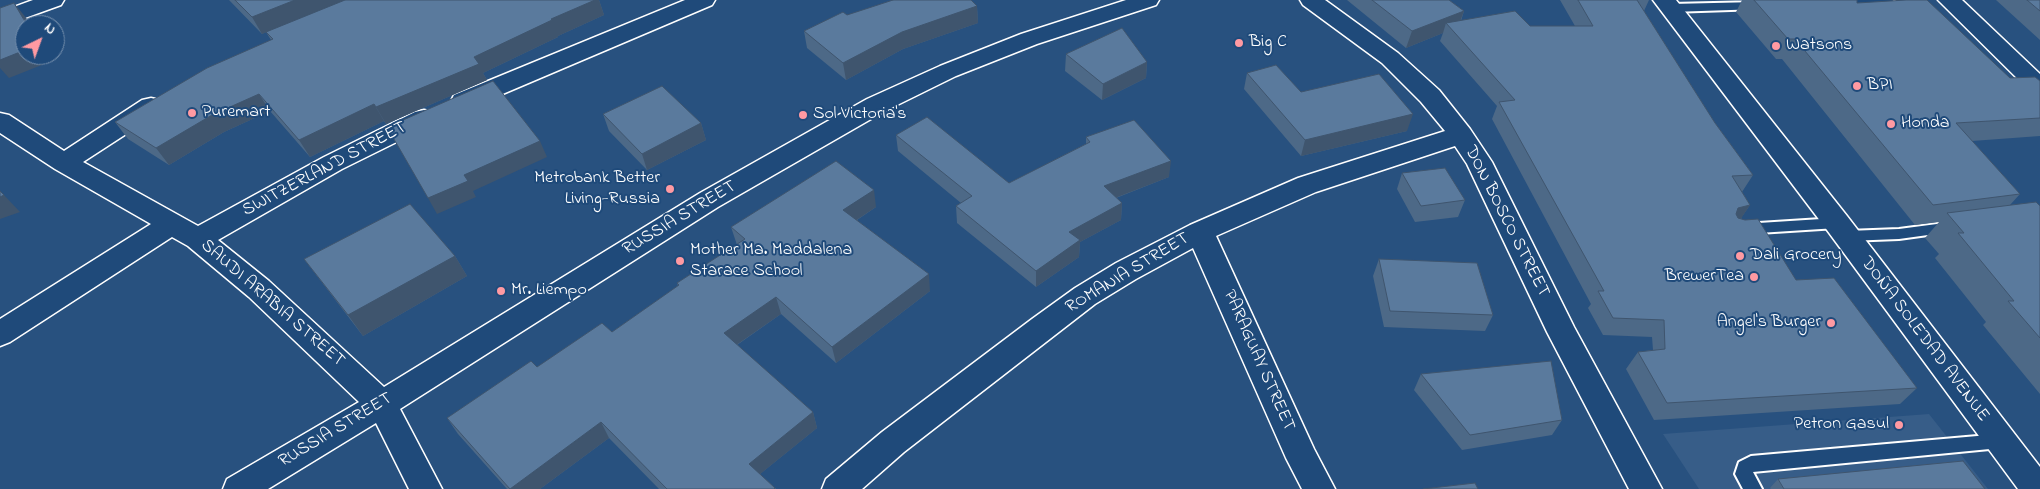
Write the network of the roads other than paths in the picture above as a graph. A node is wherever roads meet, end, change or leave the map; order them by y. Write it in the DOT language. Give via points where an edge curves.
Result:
graph roads {
  1 [pos="53,0"];
  2 [pos="704,0"];
  3 [pos="1148,0"];
  4 [pos="1311,0"];
  5 [pos="1888,0"];
  6 [pos="1949,0"];
  7 [pos="1830,3"];
  8 [pos="1668,4"];
  9 [pos="1772,5"];
  10 [pos="0,20"];
  11 [pos="2040,87"];
  12 [pos="169,94"];
  13 [pos="0,121"];
  14 [pos="1461,135"];
  15 [pos="64,163"];
  16 [pos="172,224"];
  17 [pos="1965,226"];
  18 [pos="1733,230"];
  19 [pos="1842,230"];
  20 [pos="1200,232"];
  21 [pos="198,239"];
  22 [pos="0,334"];
  23 [pos="382,404"];
  24 [pos="2000,441"];
  25 [pos="239,489"];
  26 [pos="426,489"];
  27 [pos="838,489"];
  28 [pos="1319,489"];
  29 [pos="1646,489"];
  30 [pos="1753,489"];
  31 [pos="2037,489"];
  1 -- 10 [label="street"];
  2 -- 21 [label="street, SWITZERLAND STREET" via="373,142"];
  3 -- 23 [label="street, RUSSIA STREET" via="1030,39 948,71 876,105 709,200"];
  4 -- 14 [label="street, DON BOSCO STREET" via="1390,58 1430,96"];
  5 -- 7 [label="lane"];
  6 -- 11 [label="street"];
  8 -- 9 [label="lane"];
  8 -- 19 [label="street, DOÑA SOLEDAD AVENUE"];
  12 -- 15 [label="street"];
  13 -- 15 [label="street, SAUDI ARABIA STREET"];
  14 -- 20 [label="street, ROMANIA STREET" via="1307,185"];
  14 -- 29 [label="street, DON BOSCO STREET"];
  15 -- 16 [label="street, SAUDI ARABIA STREET"];
  16 -- 21 [label="street, SAUDI ARABIA STREET"];
  16 -- 22 [label="street"];
  17 -- 19 [label="lane" via="1899,234"];
  18 -- 19 [label="lane"];
  19 -- 24 [label="street, DOÑA SOLEDAD AVENUE"];
  20 -- 27 [label="street, ROMANIA STREET" via="1085,296 893,442"];
  20 -- 28 [label="street, PARAGUAY STREET"];
  21 -- 23 [label="street, SAUDI ARABIA STREET" via="259,289"];
  23 -- 25 [label="street, RUSSIA STREET"];
  23 -- 26 [label="street"];
  24 -- 30 [label="lane" via="1751,464 1745,467 1744,474"];
  24 -- 31 [label="street, DOÑA SOLEDAD AVENUE"];
}
